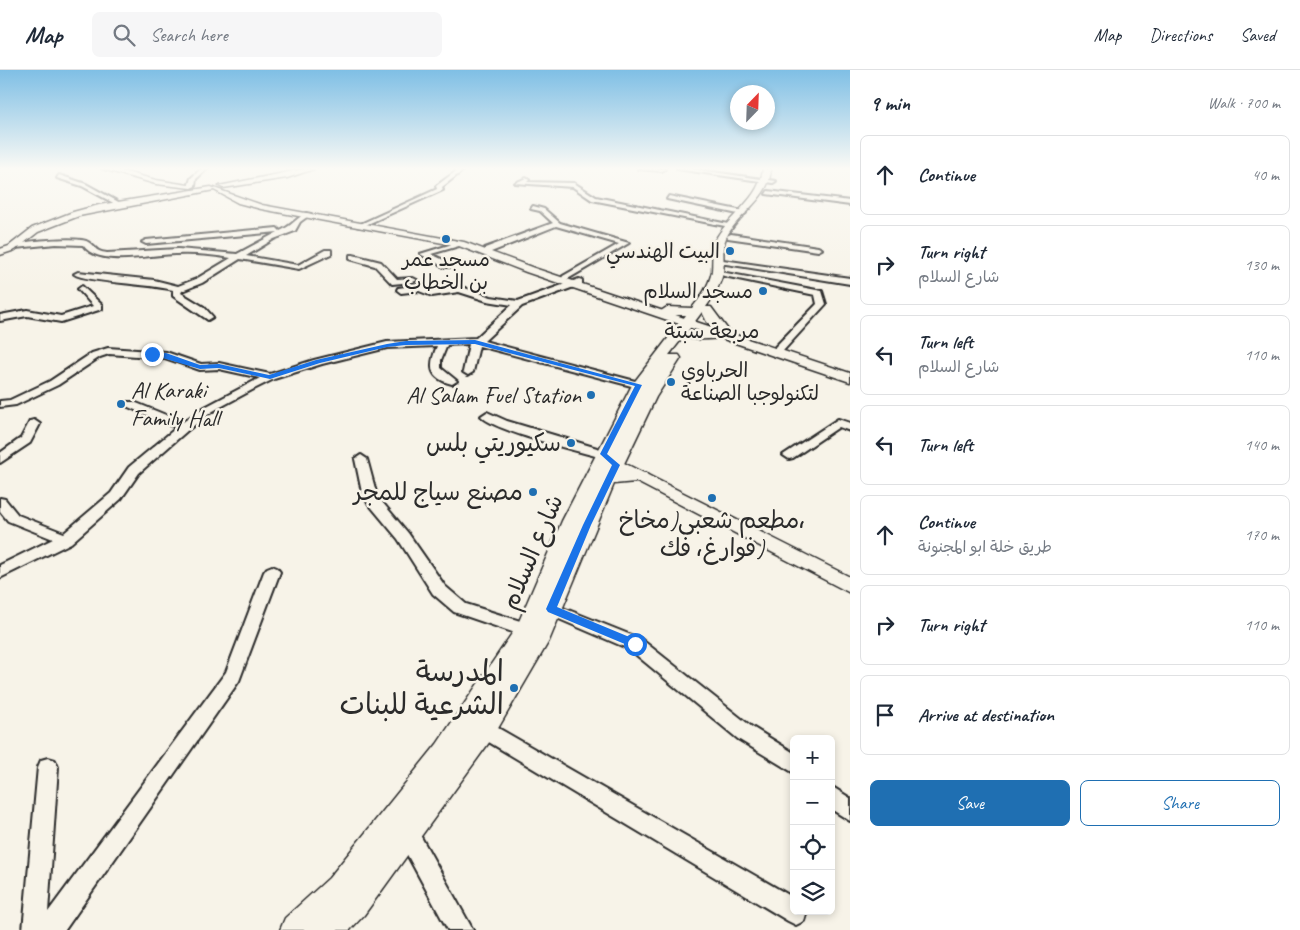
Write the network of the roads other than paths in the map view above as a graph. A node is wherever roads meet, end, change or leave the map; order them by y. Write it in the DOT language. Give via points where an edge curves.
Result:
graph roads {
  1 [pos="106,209"];
  2 [pos="276,209"];
  3 [pos="394,209"];
  4 [pos="535,209"];
  5 [pos="648,209"];
  6 [pos="669,209"];
  7 [pos="696,209"];
  8 [pos="747,209"];
  9 [pos="663,212"];
  10 [pos="307,215"];
  11 [pos="556,224"];
  12 [pos="361,225"];
  13 [pos="735,225"];
  14 [pos="292,229"];
  15 [pos="146,242"];
  16 [pos="462,244"];
  17 [pos="19,245"];
  18 [pos="818,249"];
  19 [pos="488,250"];
  20 [pos="328,252"];
  21 [pos="0,254"];
  22 [pos="238,256"];
  23 [pos="353,256"];
  24 [pos="447,265"];
  25 [pos="725,268"];
  26 [pos="406,271"];
  27 [pos="78,274"];
  28 [pos="414,280"];
  29 [pos="850,281"];
  30 [pos="573,282"];
  31 [pos="420,288"];
  32 [pos="82,289"];
  33 [pos="178,289"];
  34 [pos="401,290"];
  35 [pos="519,304"];
  36 [pos="667,311"];
  37 [pos="208,317"];
  38 [pos="0,318"];
  39 [pos="696,320"];
  40 [pos="724,332"];
  41 [pos="475,342"];
  42 [pos="443,343"];
  43 [pos="780,349"];
  44 [pos="468,372"];
  45 [pos="850,373"];
  46 [pos="270,377"];
  47 [pos="850,378"];
  48 [pos="452,381"];
  49 [pos="648,385"];
  50 [pos="0,404"];
  51 [pos="130,404"];
  52 [pos="487,416"];
  53 [pos="34,424"];
  54 [pos="184,427"];
  55 [pos="850,427"];
  56 [pos="790,455"];
  57 [pos="361,459"];
  58 [pos="0,460"];
  59 [pos="612,464"];
  60 [pos="0,502"];
  61 [pos="66,539"];
  62 [pos="0,572"];
  63 [pos="272,572"];
  64 [pos="850,577"];
  65 [pos="850,586"];
  66 [pos="551,609"];
  67 [pos="527,630"];
  68 [pos="484,729"];
  69 [pos="790,761"];
  70 [pos="48,766"];
  71 [pos="835,799"];
  72 [pos="850,811"];
  73 [pos="407,834"];
  74 [pos="790,909"];
  75 [pos="35,930"];
  76 [pos="50,930"];
  77 [pos="297,930"];
  78 [pos="326,930"];
  79 [pos="460,930"];
  1 -- 17 [label="street" via="53,224"];
  2 -- 10 [label="street"];
  3 -- 12 [label="street"];
  4 -- 11 [label="street" via="552,217"];
  5 -- 9 [label="street"];
  6 -- 9 [label="street"];
  7 -- 13 [label="street"];
  8 -- 13 [label="main road, شارع السلام"];
  9 -- 13 [label="street"];
  10 -- 12 [label="street"];
  10 -- 14 [label="street"];
  11 -- 19 [label="street"];
  11 -- 30 [label="street" via="624,243"];
  12 -- 16 [label="street"];
  12 -- 19 [label="street" via="457,240"];
  13 -- 18 [label="street"];
  13 -- 25 [label="main road, شارع السلام" via="725,245"];
  13 -- 39 [label="main road, شارع السلام" via="718,244 718,268"];
  14 -- 15 [label="street"];
  14 -- 22 [label="street"];
  16 -- 24 [label="street" via="424,254"];
  16 -- 30 [label="street"];
  17 -- 21 [label="street" via="14,251"];
  17 -- 22 [label="street" via="82,243 98,253 200,252"];
  19 -- 30 [label="street"];
  20 -- 22 [label="street" via="291,268"];
  22 -- 33 [label="street" via="199,281"];
  23 -- 28 [label="street" via="378,264 395,282"];
  25 -- 29 [label="street"];
  25 -- 39 [label="main road, شارع السلام" via="717,294"];
  25 -- 43 [label="street" via="819,293 822,304"];
  26 -- 28 [label="street"];
  27 -- 33 [label="street"];
  28 -- 31 [label="street"];
  30 -- 35 [label="street"];
  30 -- 36 [label="street"];
  30 -- 39 [label="street"];
  31 -- 34 [label="street"];
  31 -- 35 [label="street" via="432,293 458,289"];
  32 -- 38 [label="street" via="99,307 61,319 27,313"];
  33 -- 37 [label="street" via="176,294 202,309"];
  35 -- 41 [label="street" via="500,324"];
  36 -- 39 [label="main road"];
  39 -- 40 [label="main road"];
  39 -- 40 [label="main road" via="711,320"];
  39 -- 49 [label="main road, شارع السلام"];
  40 -- 43 [label="street"];
  40 -- 47 [label="street"];
  41 -- 42 [label="street"];
  41 -- 44 [label="street"];
  41 -- 49 [label="street"];
  42 -- 46 [label="street" via="387,345"];
  42 -- 48 [label="street" via="436,368"];
  43 -- 45 [label="street"];
  46 -- 50 [label="street" via="219,366 200,367 166,355 108,351 12,404"];
  46 -- 54 [label="street" via="217,404"];
  49 -- 59 [label="main road, شارع السلام"];
  51 -- 54 [label="street"];
  52 -- 59 [label="street"];
  53 -- 58 [label="street" via="26,440"];
  54 -- 61 [label="street" via="134,470 116,496"];
  55 -- 56 [label="street" via="838,423"];
  57 -- 67 [label="street" via="370,497 403,536 439,590 460,608"];
  59 -- 64 [label="street"];
  59 -- 65 [label="street"];
  59 -- 66 [label="main road, شارع السلام"];
  59 -- 67 [label="main road, شارع السلام" via="572,521"];
  60 -- 61 [label="street" via="13,518"];
  61 -- 62 [label="street"];
  63 -- 76 [label="street" via="233,676"];
  66 -- 68 [label="main road, شارع السلام" via="541,635"];
  66 -- 69 [label="street" via="635,644 745,732"];
  67 -- 77 [label="main road, شارع السلام" via="447,753 340,889"];
  68 -- 73 [label="main road, شارع السلام"];
  68 -- 74 [label="street"];
  70 -- 75 [label="street"];
  71 -- 72 [label="street"];
  73 -- 78 [label="main road, شارع السلام" via="353,904"];
  73 -- 79 [label="street"];
}
